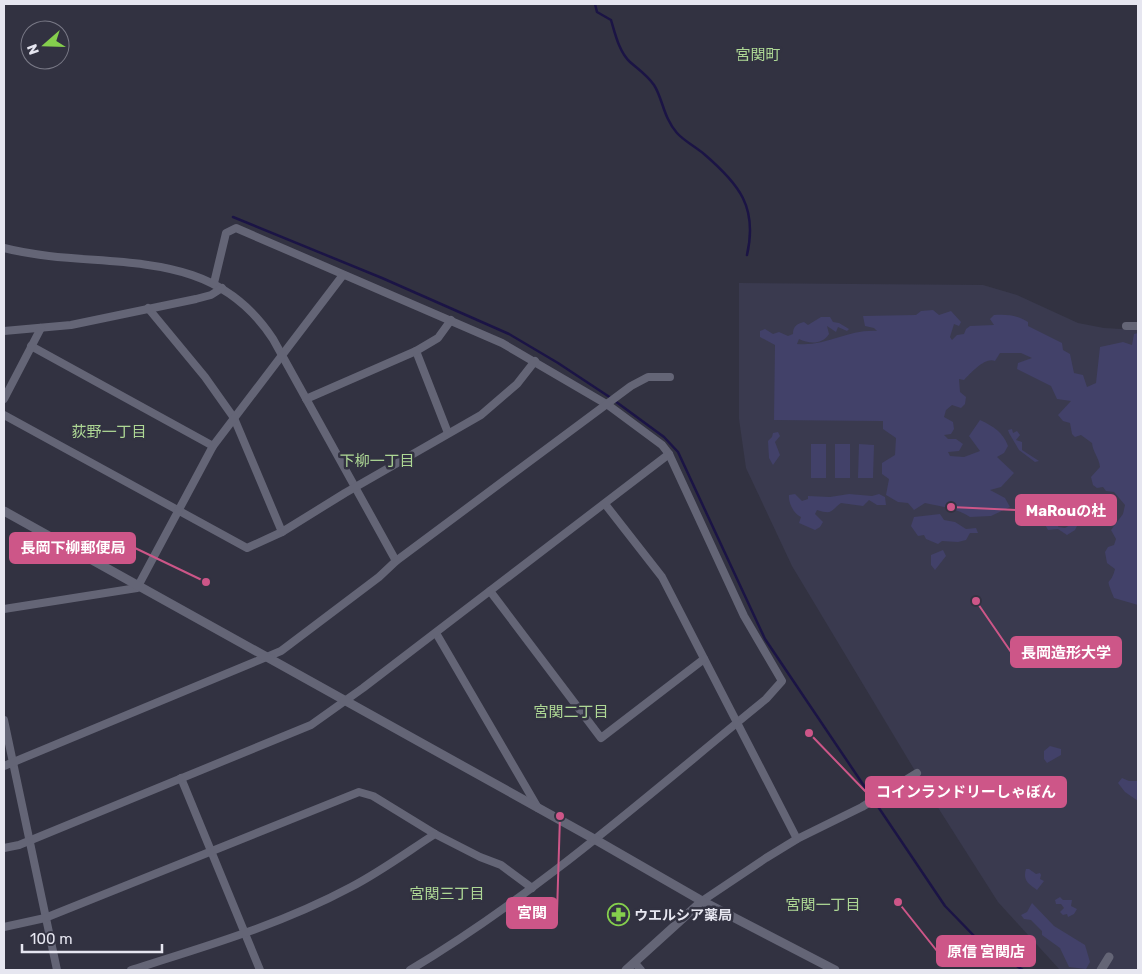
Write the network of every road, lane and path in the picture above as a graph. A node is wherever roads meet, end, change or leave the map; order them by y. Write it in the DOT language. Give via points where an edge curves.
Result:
graph roads {
  1 [pos="4,248"];
  2 [pos="344,275"];
  3 [pos="214,283"];
  4 [pos="222,288"];
  5 [pos="148,308"];
  6 [pos="451,320"];
  7 [pos="1126,326"];
  8 [pos="1138,326"];
  9 [pos="41,328"];
  10 [pos="4,331"];
  11 [pos="31,346"];
  12 [pos="416,352"];
  13 [pos="282,355"];
  14 [pos="536,362"];
  15 [pos="670,377"];
  16 [pos="4,399"];
  17 [pos="306,399"];
  18 [pos="608,404"];
  19 [pos="4,416"];
  20 [pos="234,418"];
  21 [pos="448,433"];
  22 [pos="213,446"];
  23 [pos="669,454"];
  24 [pos="355,487"];
  25 [pos="604,504"];
  26 [pos="178,511"];
  27 [pos="4,512"];
  28 [pos="282,532"];
  29 [pos="396,561"];
  30 [pos="137,588"];
  31 [pos="490,591"];
  32 [pos="4,609"];
  33 [pos="436,632"];
  34 [pos="268,658"];
  35 [pos="704,659"];
  36 [pos="345,701"];
  37 [pos="4,720"];
  38 [pos="737,722"];
  39 [pos="13,763"];
  40 [pos="4,766"];
  41 [pos="917,773"];
  42 [pos="181,778"];
  43 [pos="538,808"];
  44 [pos="435,834"];
  45 [pos="596,840"];
  46 [pos="797,840"];
  47 [pos="28,841"];
  48 [pos="4,848"];
  49 [pos="211,851"];
  50 [pos="532,888"];
  51 [pos="702,901"];
  52 [pos="45,918"];
  53 [pos="4,927"];
  54 [pos="244,933"];
  55 [pos="1109,957"];
  56 [pos="635,963"];
  57 [pos="57,970"];
  58 [pos="131,970"];
  59 [pos="260,970"];
  60 [pos="410,970"];
  61 [pos="626,970"];
  62 [pos="641,970"];
  63 [pos="835,970"];
  64 [pos="1101,970"];
  1 -- 3 [label="street" via="39,255 151,265 180,270"];
  2 -- 3 [label="street" via="236,228 226,233"];
  2 -- 6 [label="street"];
  2 -- 13 [label="street"];
  3 -- 4 [label="street"];
  4 -- 5 [label="street" via="211,295"];
  4 -- 13 [label="street" via="256,316"];
  5 -- 9 [label="street" via="71,326"];
  5 -- 20 [label="street"];
  6 -- 12 [label="street" via="438,338"];
  6 -- 14 [label="street"];
  7 -- 8 [label="street"];
  9 -- 10 [label="street"];
  9 -- 11 [label="street"];
  11 -- 16 [label="street"];
  11 -- 22 [label="street"];
  12 -- 17 [label="street"];
  12 -- 21 [label="street"];
  13 -- 17 [label="street"];
  13 -- 20 [label="street"];
  14 -- 18 [label="street"];
  14 -- 21 [label="street" via="493,407"];
  15 -- 18 [label="street" via="642,379"];
  17 -- 24 [label="street"];
  18 -- 23 [label="street" via="662,445"];
  18 -- 29 [label="street"];
  19 -- 26 [label="street"];
  20 -- 22 [label="street"];
  20 -- 28 [label="street"];
  21 -- 24 [label="street"];
  22 -- 26 [label="street"];
  23 -- 25 [label="street"];
  23 -- 38 [label="street" via="744,616 782,681 766,699"];
  24 -- 28 [label="street"];
  24 -- 29 [label="street"];
  25 -- 31 [label="street"];
  25 -- 35 [label="street" via="662,577"];
  26 -- 28 [label="street" via="247,548"];
  26 -- 30 [label="street"];
  27 -- 30 [label="street"];
  29 -- 34 [label="street"];
  30 -- 32 [label="street"];
  30 -- 34 [label="street"];
  31 -- 33 [label="street"];
  31 -- 35 [label="street" via="601,738"];
  33 -- 36 [label="street"];
  33 -- 43 [label="street"];
  34 -- 36 [label="street"];
  34 -- 39 [label="street"];
  35 -- 38 [label="street"];
  36 -- 42 [label="street" via="311,725"];
  36 -- 43 [label="street"];
  37 -- 39 [label="street"];
  38 -- 45 [label="street"];
  38 -- 46 [label="street"];
  39 -- 40 [label="street"];
  39 -- 47 [label="street"];
  41 -- 46 [label="street" via="862,807"];
  42 -- 47 [label="street"];
  42 -- 49 [label="street"];
  43 -- 45 [label="street"];
  44 -- 49 [label="street" via="373,796 359,792"];
  44 -- 50 [label="street" via="501,865"];
  44 -- 54 [label="street" via="353,887"];
  45 -- 50 [label="street"];
  45 -- 51 [label="street"];
  46 -- 51 [label="street"];
  47 -- 48 [label="street"];
  47 -- 52 [label="street"];
  49 -- 52 [label="street"];
  49 -- 54 [label="street"];
  50 -- 60 [label="street"];
  51 -- 56 [label="street"];
  51 -- 63 [label="street"];
  52 -- 53 [label="street"];
  52 -- 57 [label="street"];
  54 -- 58 [label="street"];
  54 -- 59 [label="street"];
  55 -- 64 [label="street"];
  56 -- 61 [label="street"];
  56 -- 62 [label="street"];
}
